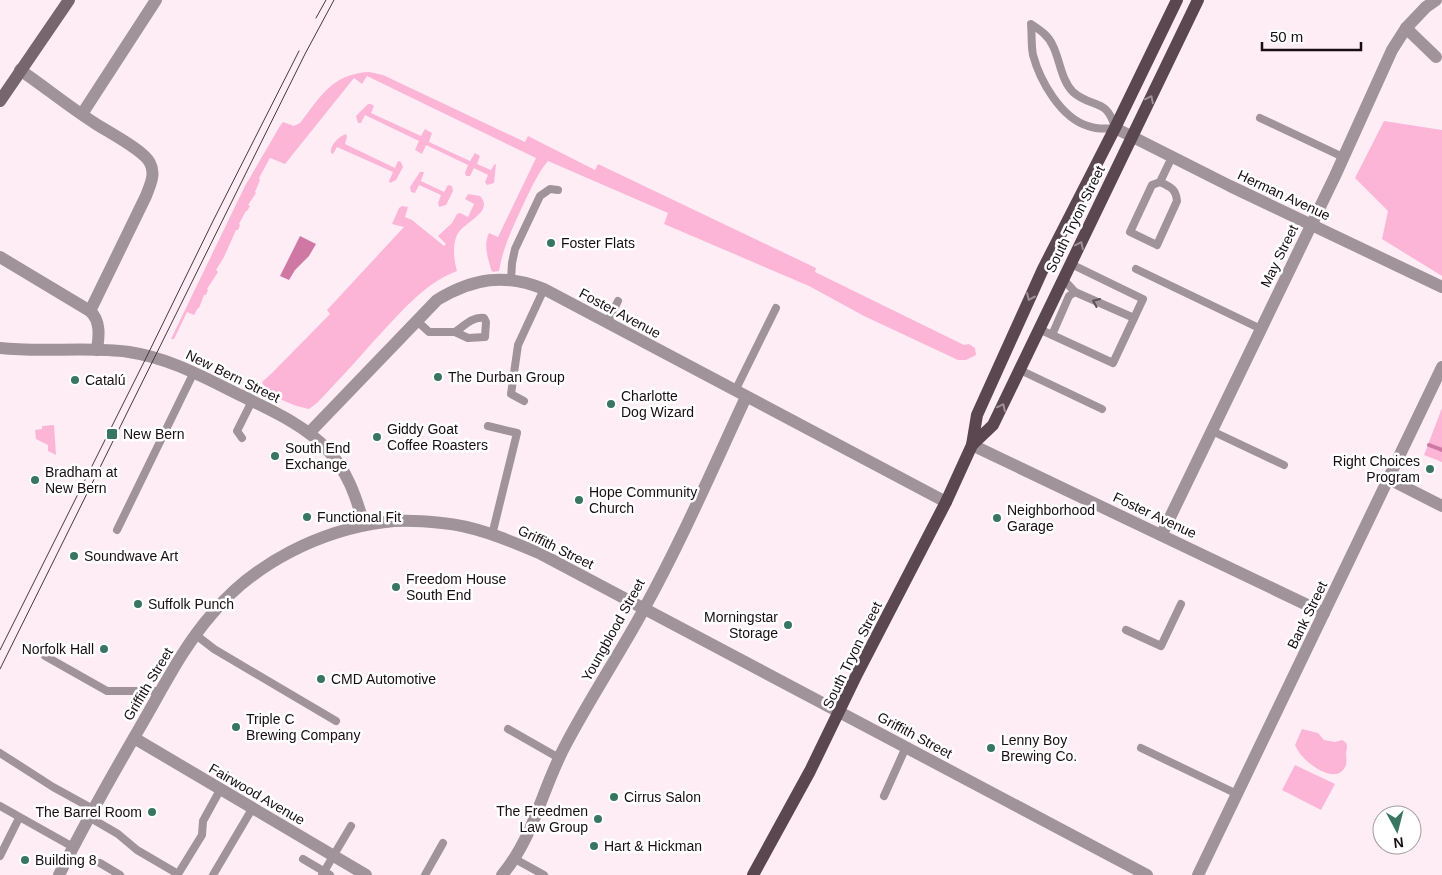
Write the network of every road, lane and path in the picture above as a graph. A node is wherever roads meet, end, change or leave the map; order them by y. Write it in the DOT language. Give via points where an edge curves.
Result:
graph roads {
  1 [pos="69,0"];
  2 [pos="156,0"];
  3 [pos="1176,0"];
  4 [pos="1198,0"];
  5 [pos="1436,0"];
  6 [pos="1406,28"];
  7 [pos="1436,57"];
  8 [pos="20,70"];
  9 [pos="0,101"];
  10 [pos="82,114"];
  11 [pos="1260,118"];
  12 [pos="1115,128"];
  13 [pos="1132,137"];
  14 [pos="1172,157"];
  15 [pos="1343,157"];
  16 [pos="1160,182"];
  17 [pos="558,190"];
  18 [pos="1311,224"];
  19 [pos="0,257"];
  20 [pos="1071,264"];
  21 [pos="1136,269"];
  22 [pos="1063,279"];
  23 [pos="511,280"];
  24 [pos="1442,287"];
  25 [pos="544,289"];
  26 [pos="1075,292"];
  27 [pos="618,302"];
  28 [pos="776,308"];
  29 [pos="90,311"];
  30 [pos="1134,318"];
  31 [pos="416,320"];
  32 [pos="607,323"];
  33 [pos="1039,329"];
  34 [pos="1261,329"];
  35 [pos="455,332"];
  36 [pos="1052,335"];
  37 [pos="0,348"];
  38 [pos="97,350"];
  39 [pos="1442,367"];
  40 [pos="1020,370"];
  41 [pos="194,372"];
  42 [pos="740,394"];
  43 [pos="252,401"];
  44 [pos="524,401"];
  45 [pos="1102,409"];
  46 [pos="488,426"];
  47 [pos="1212,431"];
  48 [pos="308,433"];
  49 [pos="242,438"];
  50 [pos="972,445"];
  51 [pos="1284,465"];
  52 [pos="1389,479"];
  53 [pos="946,502"];
  54 [pos="1442,506"];
  55 [pos="364,525"];
  56 [pos="117,530"];
  57 [pos="1162,534"];
  58 [pos="492,535"];
  59 [pos="1181,604"];
  60 [pos="644,609"];
  61 [pos="1324,613"];
  62 [pos="1126,630"];
  63 [pos="196,635"];
  64 [pos="45,656"];
  65 [pos="161,691"];
  66 [pos="840,712"];
  67 [pos="336,721"];
  68 [pos="508,728"];
  69 [pos="134,738"];
  70 [pos="906,747"];
  71 [pos="1140,748"];
  72 [pos="0,753"];
  73 [pos="559,758"];
  74 [pos="220,790"];
  75 [pos="1237,794"];
  76 [pos="884,796"];
  77 [pos="0,806"];
  78 [pos="252,808"];
  79 [pos="91,813"];
  80 [pos="19,818"];
  81 [pos="351,826"];
  82 [pos="443,844"];
  83 [pos="73,846"];
  84 [pos="0,856"];
  85 [pos="334,856"];
  86 [pos="515,859"];
  87 [pos="303,860"];
  88 [pos="100,863"];
  89 [pos="325,874"];
  90 [pos="364,874"];
  91 [pos="59,875"];
  92 [pos="120,875"];
  93 [pos="214,875"];
  94 [pos="425,875"];
  95 [pos="502,875"];
  96 [pos="544,875"];
  97 [pos="753,875"];
  98 [pos="1147,875"];
  99 [pos="1198,875"];
  1 -- 8 [label="main road"];
  2 -- 10 [label="street"];
  3 -- 12 [label="main road, South Tryon Street"];
  13 -- 4 [label="main road, South Tryon Street, one-way"];
  5 -- 6 [label="street, May Street"];
  6 -- 7 [label="street"];
  6 -- 15 [label="street, May Street" via="1392,50"];
  8 -- 9 [label="main road"];
  8 -- 10 [label="street"];
  10 -- 29 [label="street" via="138,151 153,168 146,196"];
  11 -- 15 [label="lane"];
  12 -- 12 [label="lane" via="1111,115 1103,106 1073,92 1053,45 1031,24 1033,53 1050,94 1074,119 1087,126"];
  12 -- 13 [label="street, Herman Avenue"];
  12 -- 50 [label="main road, South Tryon Street, one-way" via="1043,269 977,415"];
  13 -- 14 [label="street, Herman Avenue"];
  20 -- 13 [label="main road, South Tryon Street, one-way"];
  14 -- 16 [label="lane"];
  14 -- 18 [label="street, Herman Avenue"];
  15 -- 18 [label="street, May Street"];
  16 -- 16 [label="lane" via="1152,185 1130,232 1157,245 1177,201 1174,189"];
  17 -- 23 [label="lane" via="550,189 540,196 515,248"];
  18 -- 24 [label="street, Herman Avenue"];
  18 -- 34 [label="street, May Street"];
  19 -- 29 [label="street"];
  20 -- 22 [label="main road, South Tryon Street"];
  20 -- 30 [label="lane" via="1142,299"];
  21 -- 34 [label="lane"];
  22 -- 26 [label="lane"];
  22 -- 33 [label="main road, South Tryon Street"];
  23 -- 25 [label="street, Foster Avenue"];
  23 -- 31 [label="street, Foster Avenue" via="484,280 454,289"];
  25 -- 32 [label="street, Foster Avenue"];
  25 -- 44 [label="lane" via="518,345 511,394"];
  30 -- 26 [label="lane, one-way"];
  26 -- 36 [label="lane" via="1069,296"];
  27 -- 32 [label="lane"];
  28 -- 42 [label="lane"];
  29 -- 38 [label="street" via="98,324"];
  30 -- 36 [label="lane" via="1113,363"];
  31 -- 35 [label="lane" via="429,332"];
  31 -- 48 [label="street, Foster Avenue"];
  32 -- 42 [label="street, Foster Avenue"];
  33 -- 36 [label="lane"];
  33 -- 40 [label="main road, South Tryon Street"];
  34 -- 47 [label="street, May Street"];
  37 -- 38 [label="street, New Bern Street"];
  38 -- 41 [label="street, New Bern Street" via="148,356"];
  39 -- 52 [label="street, Bank Street"];
  40 -- 45 [label="lane"];
  50 -- 40 [label="main road, South Tryon Street, one-way" via="993,425"];
  41 -- 43 [label="street, New Bern Street"];
  41 -- 56 [label="lane"];
  42 -- 53 [label="street, Foster Avenue"];
  42 -- 60 [label="street, Youngblood Street" via="672,554"];
  43 -- 48 [label="street, New Bern Street"];
  43 -- 49 [label="lane" via="237,430"];
  46 -- 58 [label="lane" via="516,432"];
  47 -- 51 [label="lane"];
  47 -- 57 [label="street, May Street"];
  48 -- 55 [label="street, New Bern Street" via="340,466 356,496"];
  50 -- 53 [label="main road, South Tryon Street"];
  50 -- 57 [label="street, Foster Avenue"];
  52 -- 54 [label="street"];
  52 -- 61 [label="street, Bank Street"];
  53 -- 66 [label="main road, South Tryon Street"];
  55 -- 58 [label="street, Griffith Street" via="401,520 443,523"];
  55 -- 63 [label="street, Griffith Street" via="292,551 256,573 232,592"];
  57 -- 61 [label="street, Foster Avenue"];
  58 -- 60 [label="street, Griffith Street" via="539,553"];
  59 -- 62 [label="lane" via="1161,646"];
  60 -- 66 [label="street, Griffith Street"];
  60 -- 73 [label="street, Youngblood Street"];
  61 -- 75 [label="street, Bank Street"];
  63 -- 65 [label="street, Griffith Street"];
  63 -- 67 [label="lane" via="214,649"];
  64 -- 65 [label="lane" via="107,691"];
  65 -- 69 [label="street, Griffith Street"];
  66 -- 70 [label="street, Griffith Street"];
  66 -- 97 [label="main road, South Tryon Street"];
  68 -- 73 [label="lane"];
  69 -- 74 [label="street, Fairwood Avenue"];
  69 -- 79 [label="street, Griffith Street"];
  70 -- 76 [label="lane"];
  70 -- 98 [label="street, Griffith Street"];
  71 -- 75 [label="lane"];
  72 -- 79 [label="lane"];
  73 -- 86 [label="street, Youngblood Street" via="536,820"];
  74 -- 78 [label="street, Fairwood Avenue"];
  74 -- 79 [label="lane" via="203,820 202,835 178,874 137,850"];
  75 -- 99 [label="street, Bank Street"];
  77 -- 80 [label="lane"];
  78 -- 85 [label="street, Fairwood Avenue"];
  78 -- 93 [label="lane"];
  79 -- 83 [label="street, Griffith Street"];
  80 -- 83 [label="lane"];
  80 -- 84 [label="lane"];
  81 -- 85 [label="lane"];
  82 -- 94 [label="lane"];
  83 -- 91 [label="street, Griffith Street"];
  85 -- 89 [label="lane"];
  85 -- 90 [label="street, Fairwood Avenue"];
  86 -- 95 [label="street, Youngblood Street"];
  86 -- 96 [label="lane"];
  87 -- 89 [label="lane"];
  88 -- 92 [label="lane"];
}
